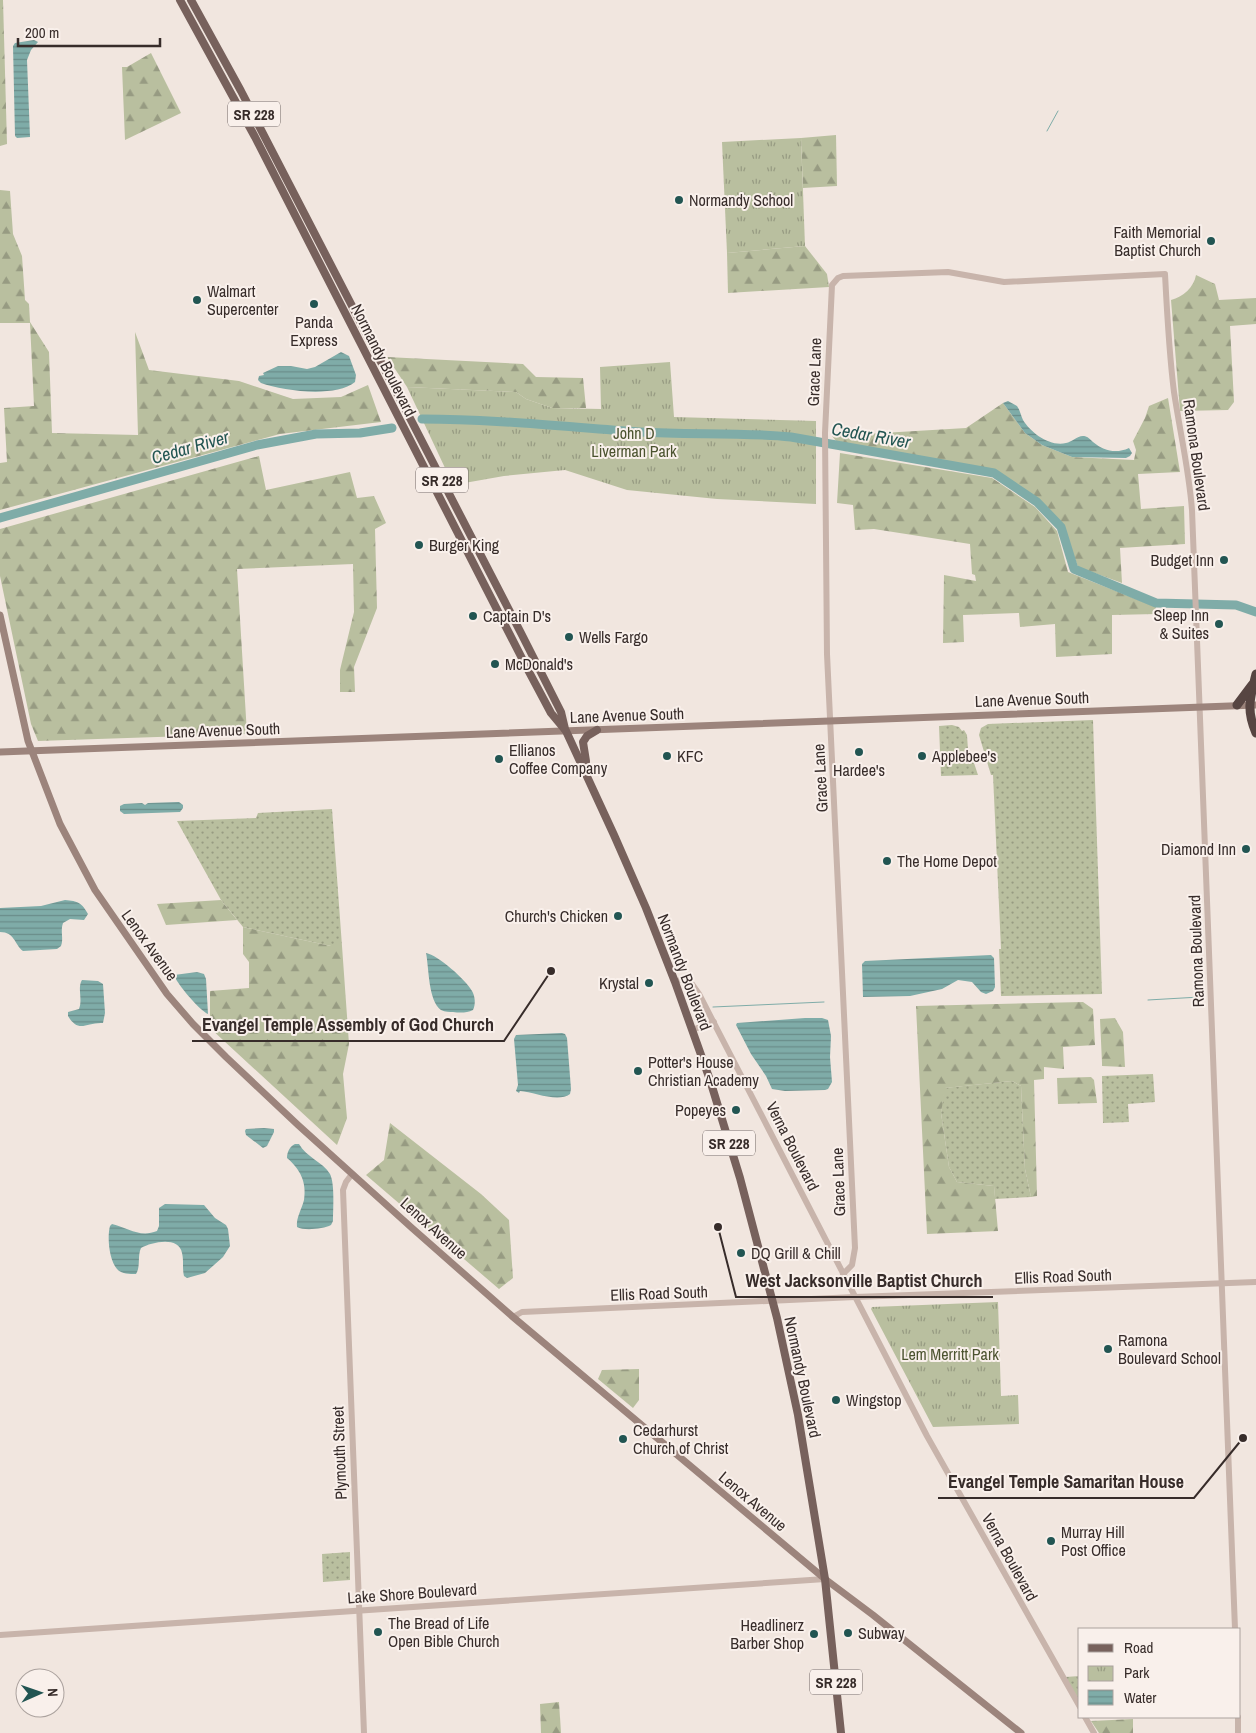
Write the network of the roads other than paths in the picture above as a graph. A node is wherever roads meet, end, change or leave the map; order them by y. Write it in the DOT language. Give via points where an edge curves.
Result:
graph roads {
  1 [pos="180,0"];
  2 [pos="191,0"];
  3 [pos="838,278"];
  4 [pos="418,455"];
  5 [pos="445,487"];
  6 [pos="0,615"];
  7 [pos="1255,678"];
  8 [pos="1237,705"];
  9 [pos="1252,705"];
  10 [pos="1199,706"];
  11 [pos="830,720"];
  12 [pos="597,730"];
  13 [pos="566,731"];
  14 [pos="1256,733"];
  15 [pos="31,751"];
  16 [pos="0,752"];
  17 [pos="585,772"];
  18 [pos="675,982"];
  19 [pos="714,1022"];
  20 [pos="692,1030"];
  21 [pos="352,1174"];
  22 [pos="843,1274"];
  23 [pos="1256,1282"];
  24 [pos="1222,1284"];
  25 [pos="854,1297"];
  26 [pos="773,1301"];
  27 [pos="514,1317"];
  28 [pos="825,1579"];
  29 [pos="358,1610"];
  30 [pos="1235,1628"];
  31 [pos="0,1635"];
  32 [pos="1078,1704"];
  33 [pos="1086,1718"];
  34 [pos="1238,1718"];
  35 [pos="364,1733"];
  36 [pos="841,1733"];
  37 [pos="1021,1733"];
  38 [pos="1094,1733"];
  39 [pos="1238,1733"];
  1 -- 4 [label="main road, Normandy Boulevard / SR 228"];
  2 -- 5 [label="main road, Normandy Boulevard / SR 228" via="264,134"];
  3 -- 10 [label="street, Ramona Boulevard" via="948,272 1004,282 1165,274 1170,355 1190,486"];
  3 -- 11 [label="street, Grace Lane" via="831,290 825,433"];
  4 -- 5 [label="main road" via="426,459"];
  4 -- 13 [label="main road, Normandy Boulevard / SR 228" via="550,713"];
  5 -- 13 [label="main road, Normandy Boulevard / SR 228" via="561,712"];
  6 -- 15 [label="main road, Lenox Avenue"];
  7 -- 8 [label="highway"];
  7 -- 9 [label="highway"];
  8 -- 9 [label="main road, Lane Avenue South"];
  8 -- 10 [label="main road, Lane Avenue South"];
  9 -- 14 [label="highway" via="1251,720"];
  10 -- 11 [label="main road, Lane Avenue South"];
  10 -- 24 [label="street, Ramona Boulevard"];
  11 -- 12 [label="main road, Lane Avenue South"];
  11 -- 22 [label="street, Grace Lane" via="855,1248 852,1265"];
  12 -- 13 [label="main road, Lane Avenue South"];
  12 -- 17 [label="main road" via="583,742"];
  13 -- 15 [label="main road, Lane Avenue South"];
  13 -- 17 [label="main road, Normandy Boulevard / SR 228"];
  15 -- 16 [label="main road, Lane Avenue South"];
  15 -- 21 [label="main road, Lenox Avenue" via="60,824 86,874 163,988 226,1057"];
  17 -- 18 [label="main road, Normandy Boulevard / SR 228"];
  18 -- 19 [label="street, Verna Boulevard" via="683,979 692,984"];
  18 -- 20 [label="main road, Normandy Boulevard / SR 228"];
  19 -- 20 [label="street"];
  19 -- 22 [label="street, Verna Boulevard"];
  20 -- 26 [label="main road, Normandy Boulevard / SR 228" via="740,1178"];
  21 -- 27 [label="main road, Lenox Avenue"];
  21 -- 29 [label="street, Plymouth Street" via="343,1190"];
  22 -- 25 [label="street, Verna Boulevard"];
  23 -- 24 [label="street, Ellis Road South"];
  24 -- 25 [label="street, Ellis Road South"];
  24 -- 30 [label="street, Ramona Boulevard"];
  25 -- 26 [label="street, Ellis Road South"];
  25 -- 32 [label="street, Verna Boulevard" via="954,1487"];
  26 -- 27 [label="street, Ellis Road South" via="522,1312"];
  26 -- 28 [label="main road, Normandy Boulevard / SR 228" via="795,1399"];
  27 -- 28 [label="main road, Lenox Avenue"];
  28 -- 29 [label="street, Lake Shore Boulevard"];
  28 -- 36 [label="main road, Normandy Boulevard / SR 228"];
  28 -- 37 [label="main road, Lenox Avenue"];
  29 -- 31 [label="street, Lake Shore Boulevard"];
  29 -- 35 [label="street, Plymouth Street"];
  33 -- 38 [label="street"];
  34 -- 39 [label="street"];
}
